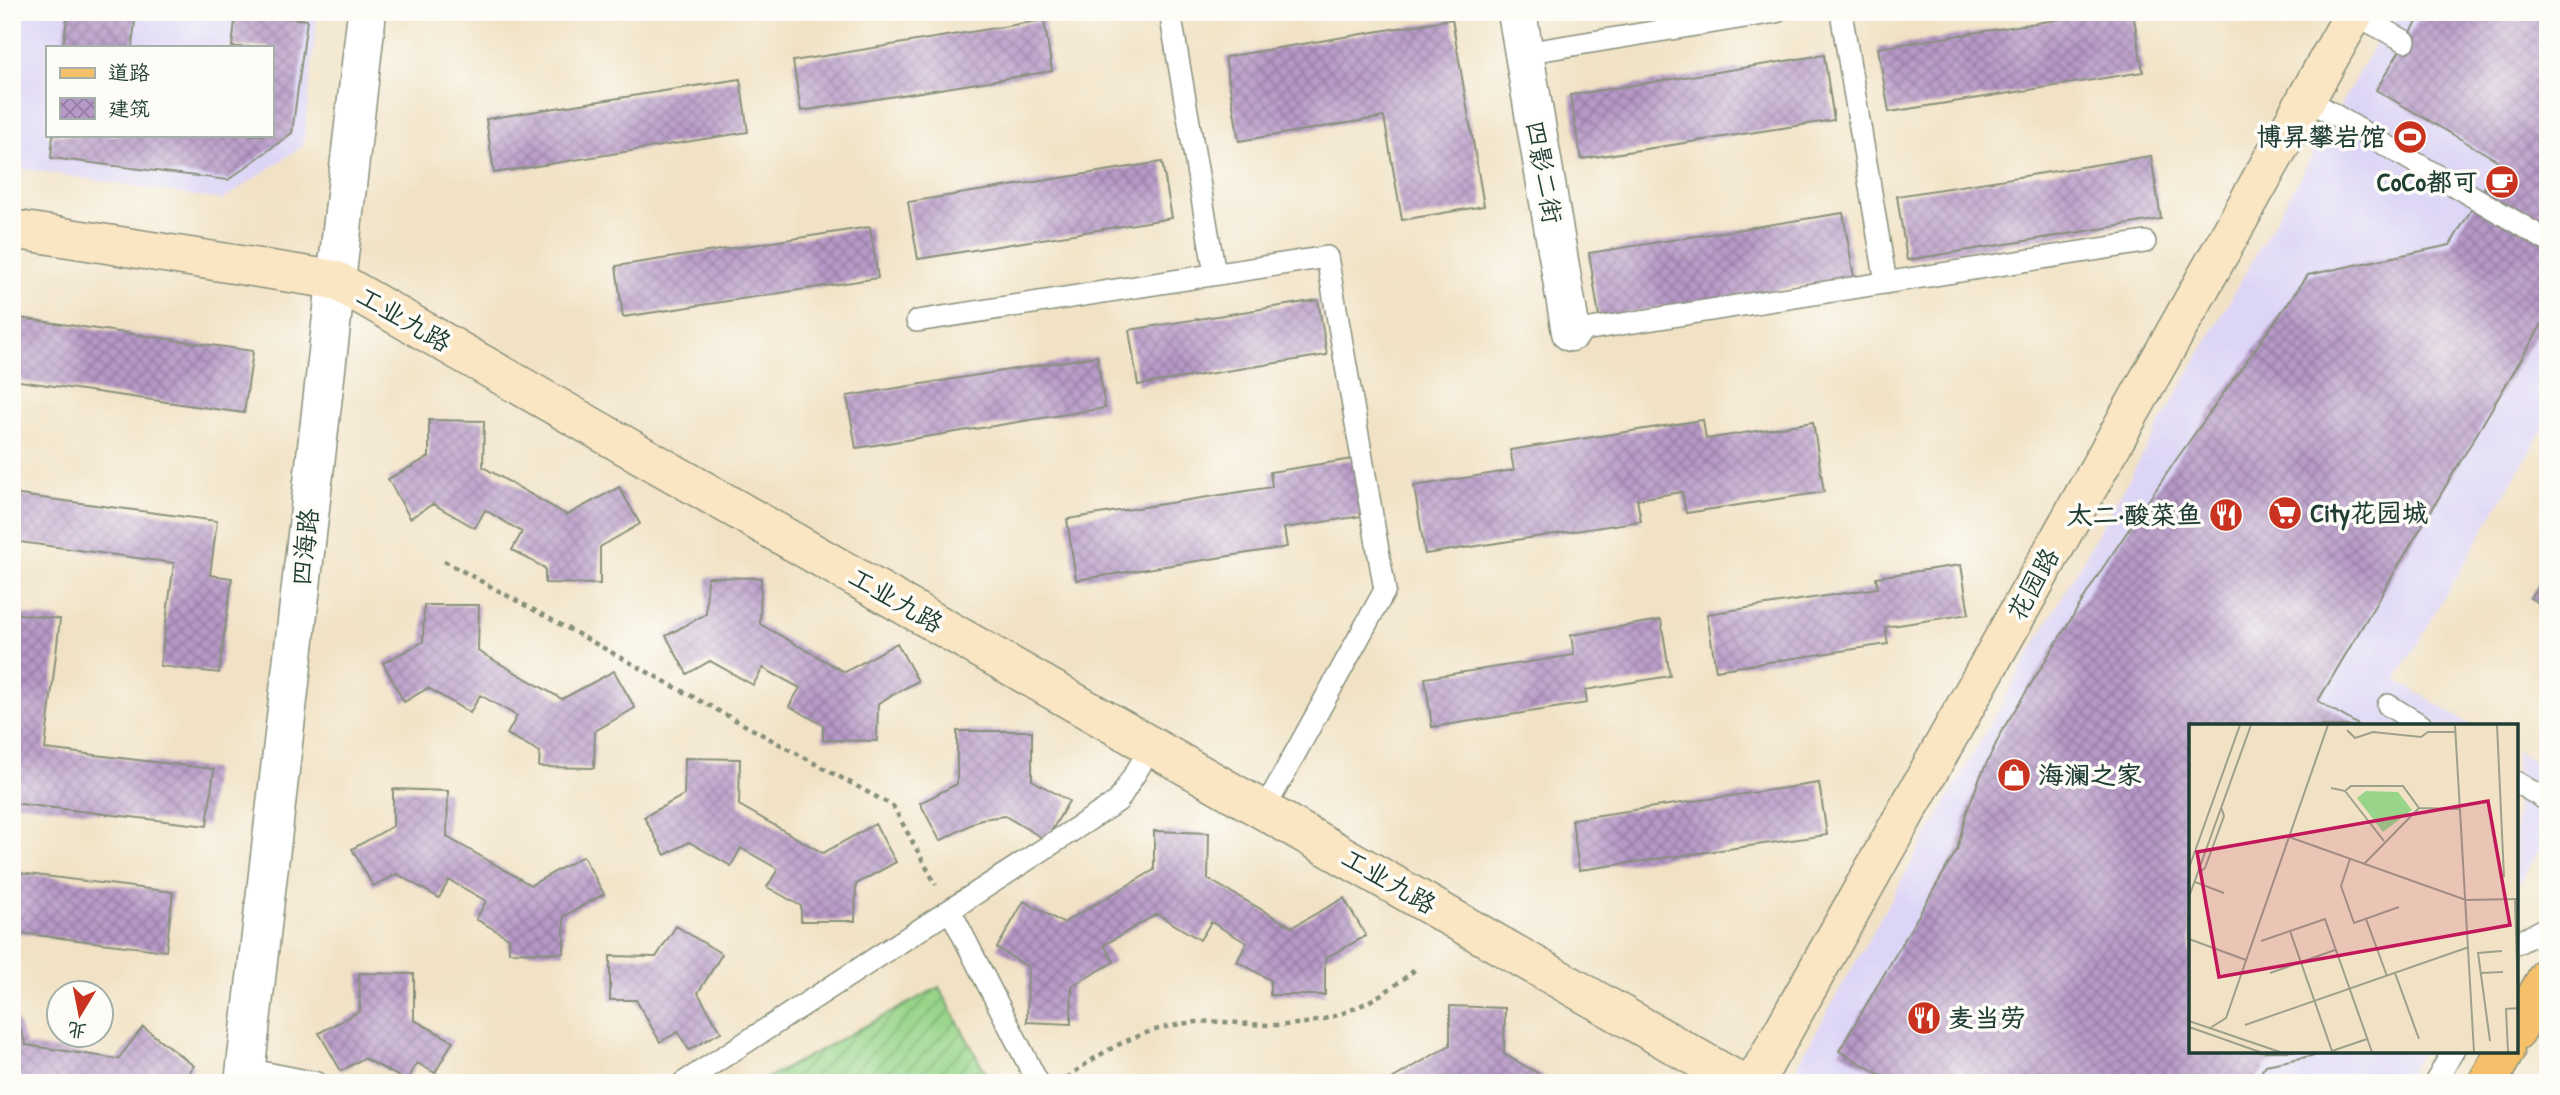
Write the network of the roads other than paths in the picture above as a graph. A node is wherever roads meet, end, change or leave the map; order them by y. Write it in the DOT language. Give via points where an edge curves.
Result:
graph roads {
  1 [pos="368,12"];
  2 [pos="1170,12"];
  3 [pos="1517,12"];
  4 [pos="1776,12"];
  5 [pos="1841,12"];
  6 [pos="2355,13"];
  7 [pos="2405,41"];
  8 [pos="1524,53"];
  9 [pos="2306,98"];
  10 [pos="12,229"];
  11 [pos="2548,241"];
  12 [pos="2145,242"];
  13 [pos="1215,274"];
  14 [pos="335,280"];
  15 [pos="1886,283"];
  16 [pos="917,321"];
  17 [pos="1572,332"];
  18 [pos="2388,705"];
  19 [pos="2419,724"];
  20 [pos="1152,746"];
  21 [pos="2518,783"];
  22 [pos="2548,801"];
  23 [pos="1264,810"];
  24 [pos="950,910"];
  25 [pos="2548,927"];
  26 [pos="2518,943"];
  27 [pos="2548,976"];
  28 [pos="2518,1028"];
  29 [pos="2452,1053"];
  30 [pos="2504,1053"];
  31 [pos="245,1076"];
  32 [pos="317,1083"];
  33 [pos="683,1083"];
  34 [pos="1038,1083"];
  35 [pos="1741,1083"];
  36 [pos="1754,1083"];
  37 [pos="2435,1083"];
  38 [pos="2487,1083"];
  1 -- 14 [label="street, 四海路"];
  2 -- 13 [label="lane"];
  3 -- 8 [label="street, 四影二街"];
  4 -- 8 [label="lane"];
  5 -- 15 [label="lane"];
  6 -- 7 [label="lane"];
  6 -- 9 [label="street, 花园路"];
  8 -- 17 [label="street, 四影二街"];
  9 -- 11 [label="lane"];
  9 -- 36 [label="street, 花园路"];
  10 -- 14 [label="street, 工业九路"];
  12 -- 15 [label="lane"];
  13 -- 16 [label="lane"];
  13 -- 23 [label="lane" via="1327,257 1385,590"];
  14 -- 20 [label="street, 工业九路"];
  14 -- 31 [label="street, 四海路"];
  15 -- 17 [label="lane"];
  18 -- 19 [label="lane"];
  20 -- 23 [label="street, 工业九路"];
  20 -- 24 [label="lane" via="1118,801"];
  21 -- 22 [label="lane"];
  23 -- 35 [label="street, 工业九路"];
  24 -- 33 [label="lane"];
  24 -- 34 [label="lane"];
  25 -- 26 [label="lane"];
  27 -- 28 [label="main road"];
  29 -- 37 [label="lane"];
  30 -- 38 [label="main road"];
  31 -- 32 [label="lane"];
}
